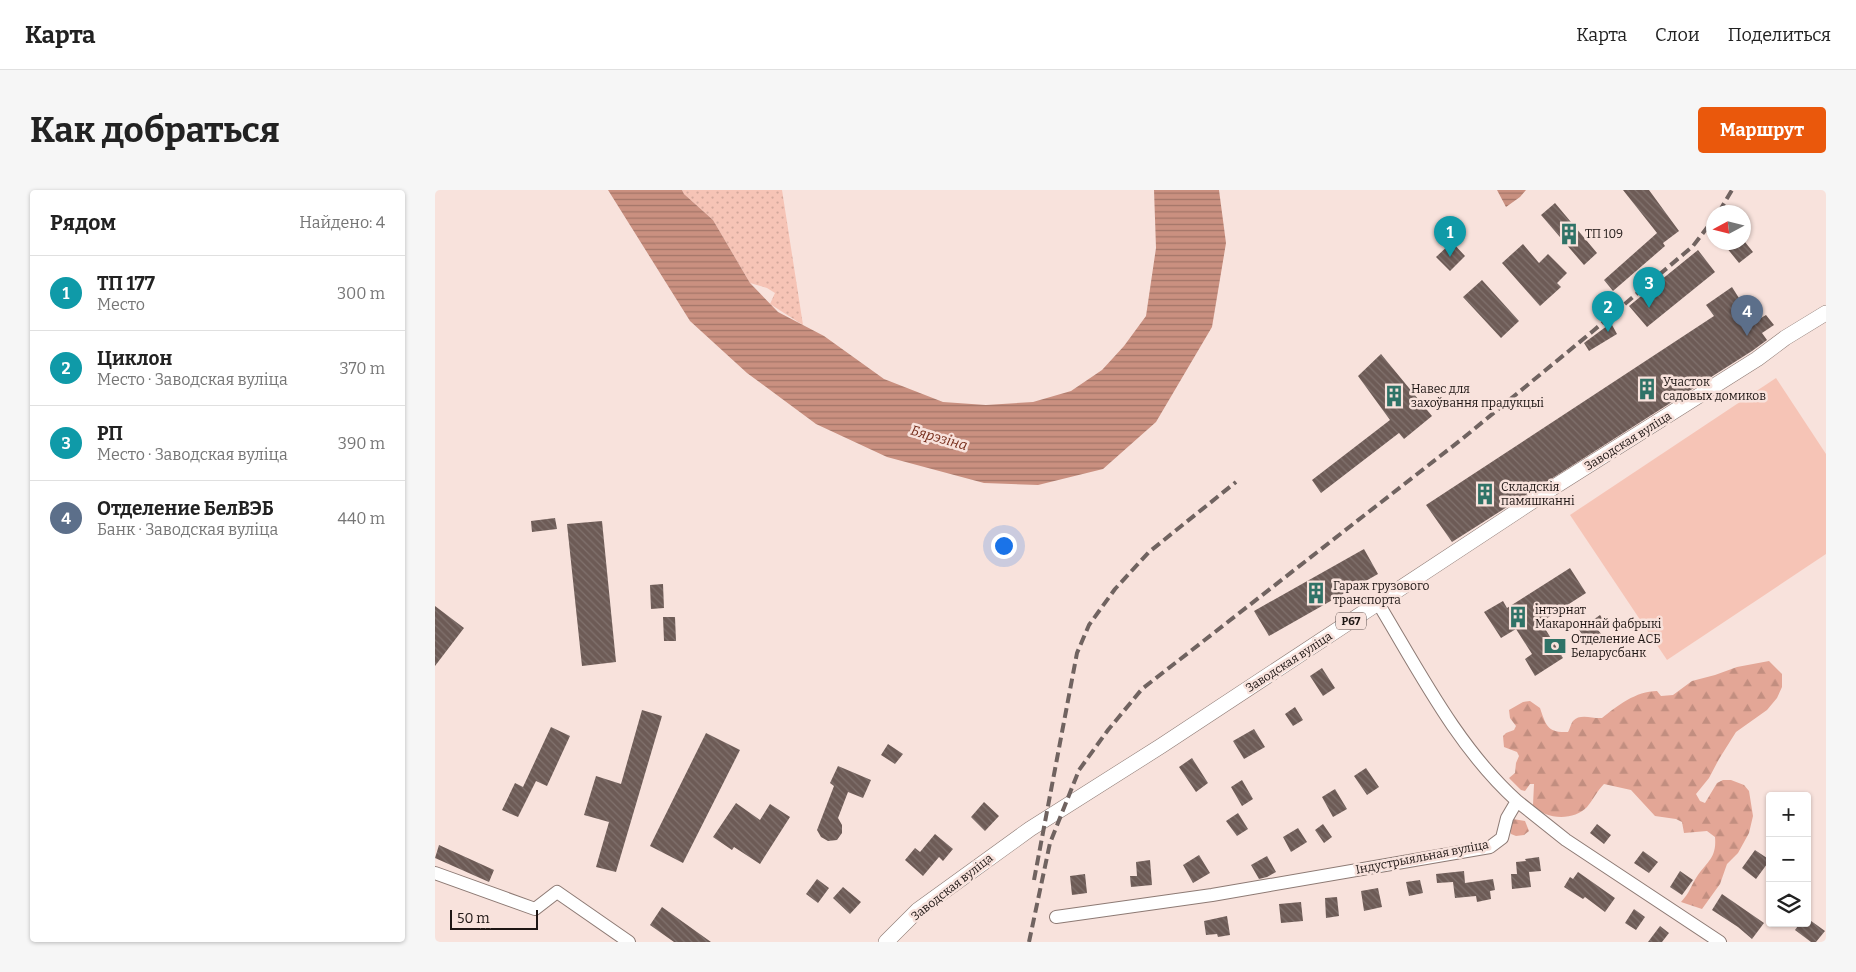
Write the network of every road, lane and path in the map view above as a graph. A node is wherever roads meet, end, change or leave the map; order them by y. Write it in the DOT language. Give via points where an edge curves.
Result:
graph roads {
  1 [pos="1826,313"];
  2 [pos="1378,603"];
  3 [pos="1517,801"];
  4 [pos="435,873"];
  5 [pos="1056,917"];
  6 [pos="629,942"];
  7 [pos="886,942"];
  8 [pos="1720,942"];
  1 -- 2 [label="main road, Заводская вуліца / Р67"];
  2 -- 3 [label="street" via="1461,739"];
  2 -- 7 [label="main road, Заводская вуліца / Р67" via="1030,829 918,910"];
  3 -- 5 [label="street, Індустрыяльная вуліца" via="1507,818 1502,838 1490,847 1212,895"];
  3 -- 8 [label="street" via="1566,840"];
  4 -- 6 [label="street" via="535,909 557,892"];
}
